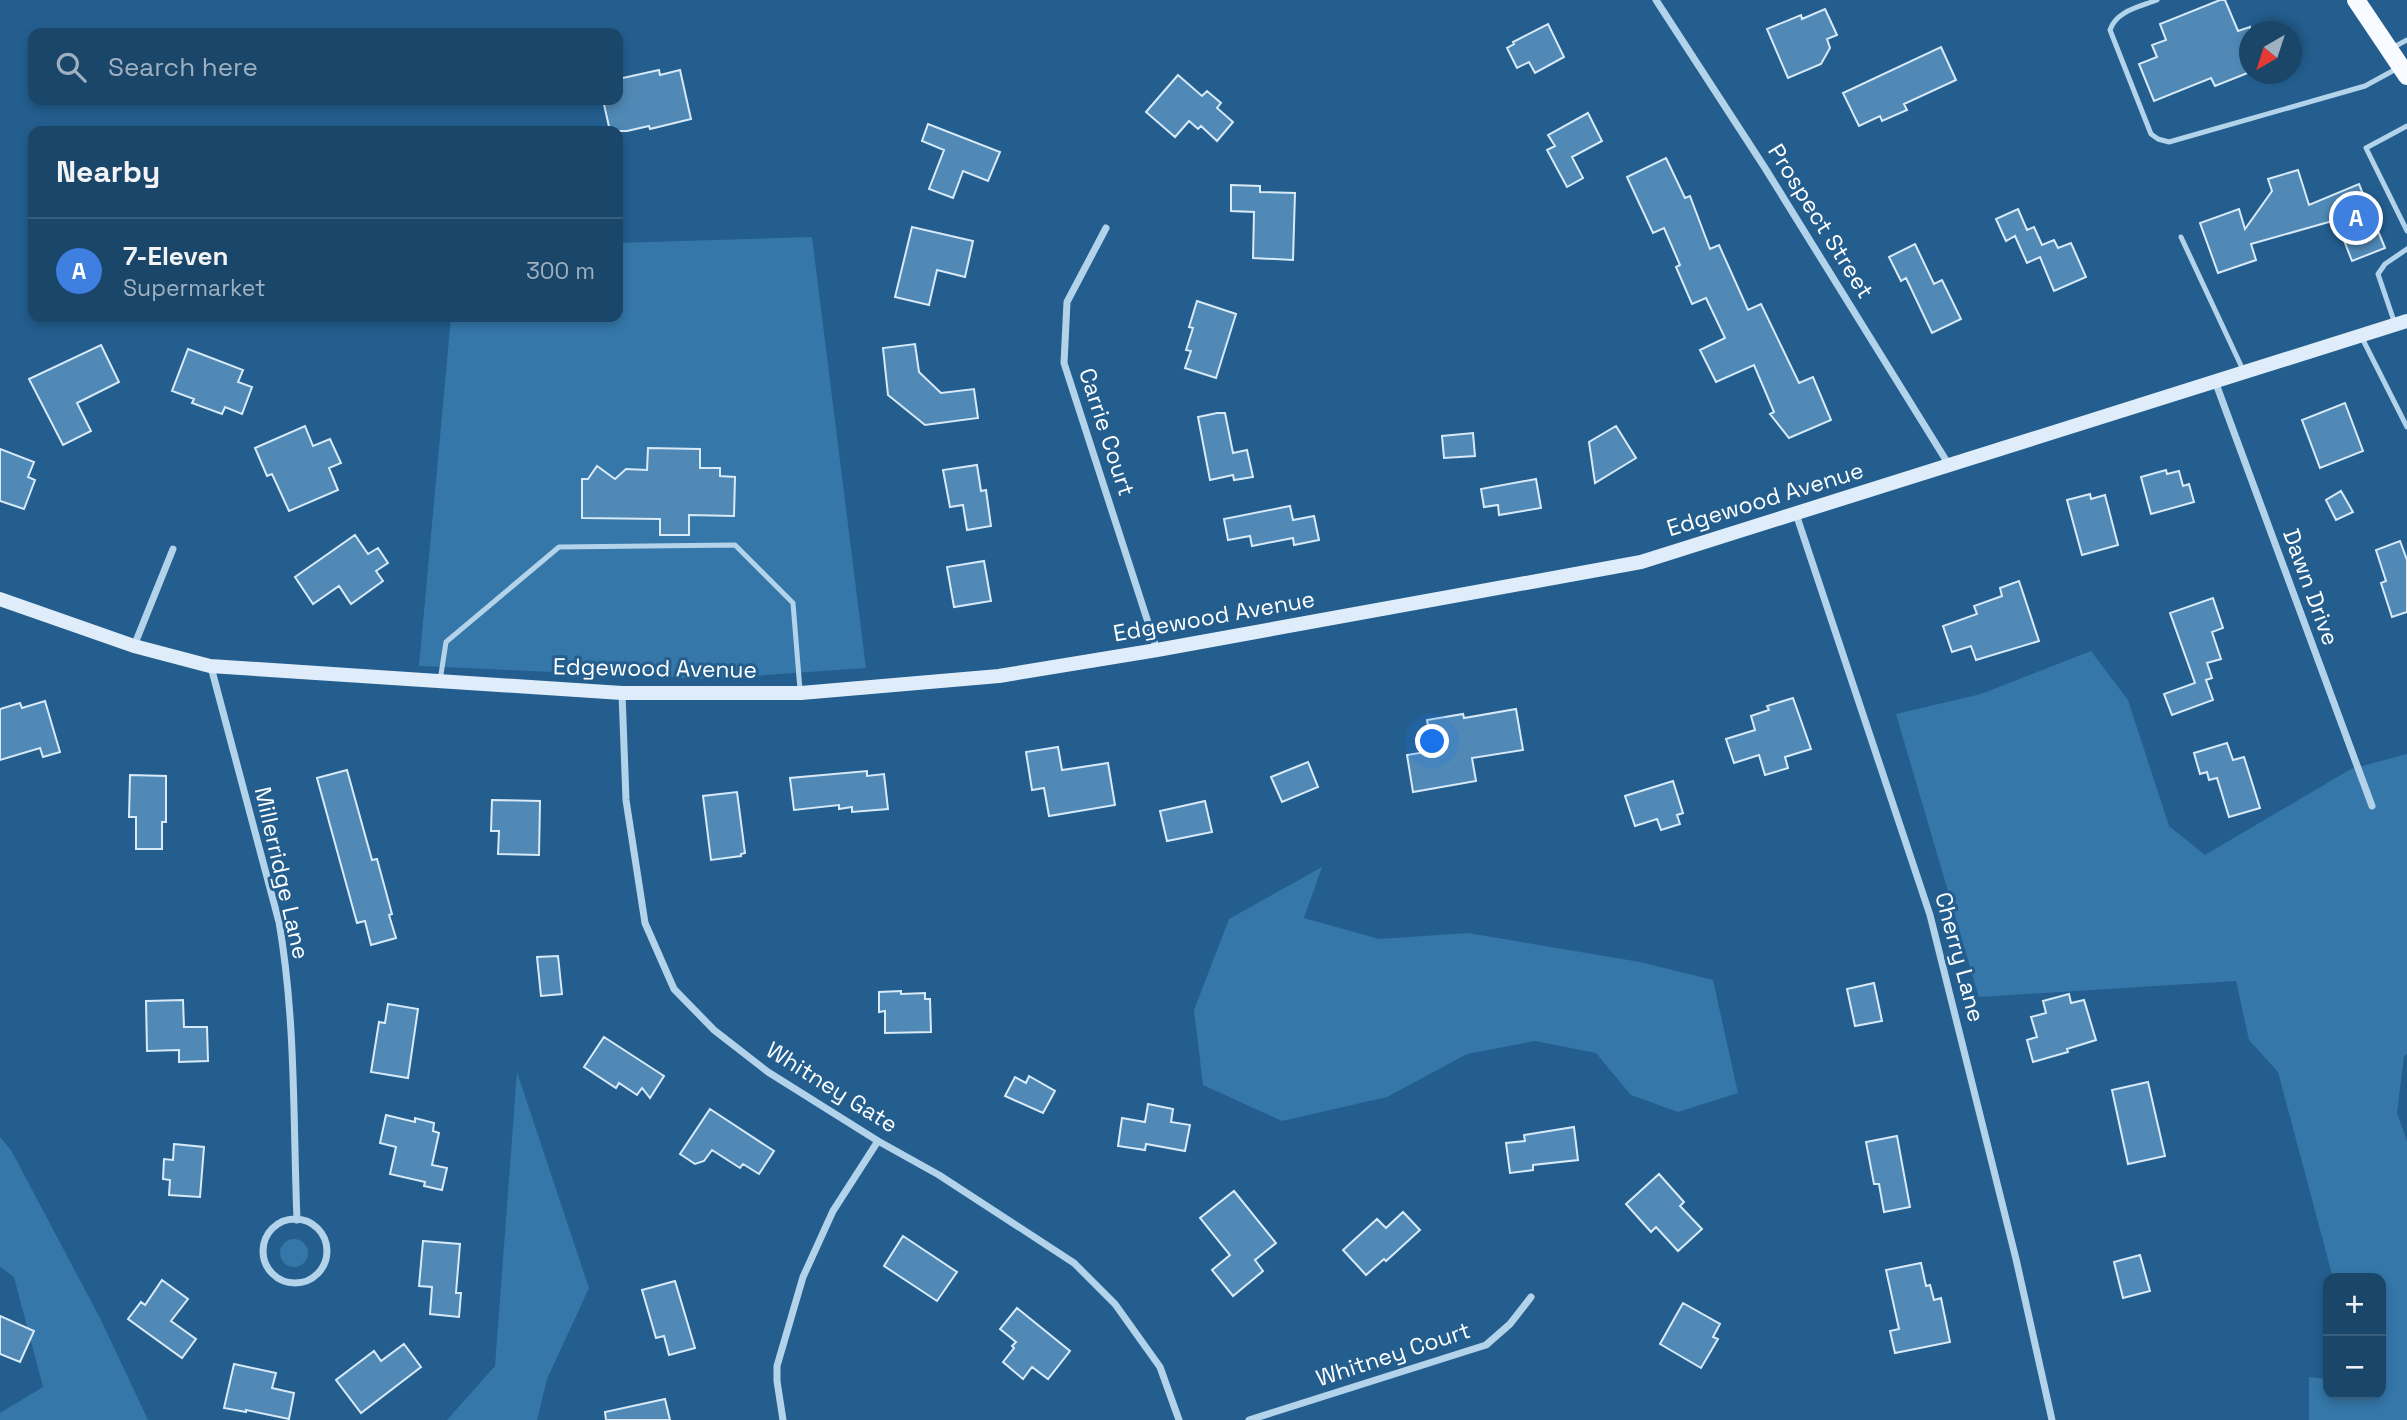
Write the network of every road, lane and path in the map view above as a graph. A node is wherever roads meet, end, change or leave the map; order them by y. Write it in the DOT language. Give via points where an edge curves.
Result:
graph roads {
  1 [pos="1656,0"];
  2 [pos="2157,0"];
  3 [pos="2356,0"];
  4 [pos="2407,40"];
  5 [pos="2390,50"];
  6 [pos="2404,71"];
  7 [pos="2407,126"];
  8 [pos="1106,228"];
  9 [pos="2407,231"];
  10 [pos="2180,237"];
  11 [pos="2407,249"];
  12 [pos="2401,323"];
  13 [pos="2361,335"];
  14 [pos="2244,372"];
  15 [pos="2215,381"];
  16 [pos="2407,427"];
  17 [pos="1949,465"];
  18 [pos="1796,514"];
  19 [pos="173,549"];
  20 [pos="0,599"];
  21 [pos="134,646"];
  22 [pos="1157,650"];
  23 [pos="210,666"];
  24 [pos="440,681"];
  25 [pos="622,693"];
  26 [pos="801,694"];
  27 [pos="2372,806"];
  28 [pos="878,1141"];
  29 [pos="297,1220"];
  30 [pos="1531,1297"];
  31 [pos="783,1420"];
  32 [pos="1179,1420"];
  33 [pos="1249,1420"];
  34 [pos="2052,1420"];
  1 -- 17 [label="street, Prospect Street"];
  2 -- 6 [label="lane" via="2119,15 2110,30 2151,134 2158,139 2169,142"];
  3 -- 5 [label="main road"];
  4 -- 5 [label="lane"];
  5 -- 6 [label="main road"];
  7 -- 9 [label="lane" via="2366,148"];
  8 -- 22 [label="street, Carrie Court" via="1067,302 1064,363"];
  10 -- 14 [label="lane"];
  11 -- 12 [label="lane" via="2378,274"];
  12 -- 13 [label="main road, Edgewood Avenue"];
  13 -- 14 [label="main road, Edgewood Avenue"];
  13 -- 16 [label="lane"];
  14 -- 15 [label="main road, Edgewood Avenue"];
  15 -- 17 [label="main road, Edgewood Avenue"];
  15 -- 27 [label="street, Dawn Drive"];
  17 -- 18 [label="main road, Edgewood Avenue"];
  18 -- 22 [label="main road, Edgewood Avenue" via="1641,562"];
  18 -- 34 [label="street, Cherry Lane" via="1930,915"];
  19 -- 21 [label="street"];
  20 -- 21 [label="main road, Edgewood Avenue"];
  21 -- 23 [label="main road, Edgewood Avenue"];
  22 -- 26 [label="main road, Edgewood Avenue" via="999,676"];
  23 -- 24 [label="main road, Edgewood Avenue"];
  23 -- 29 [label="street, Millerridge Lane" via="279,922 289,1000"];
  24 -- 25 [label="main road, Edgewood Avenue"];
  24 -- 26 [label="lane" via="446,642 559,547 734,545 793,603"];
  25 -- 26 [label="main road, Edgewood Avenue"];
  25 -- 28 [label="street, Whitney Gate" via="626,800 645,923 674,989 714,1030 768,1072"];
  28 -- 31 [label="street" via="833,1212 803,1277 777,1366"];
  28 -- 32 [label="street, Whitney Gate" via="1074,1262 1115,1304 1160,1367"];
  29 -- 29 [label="street" via="277,1224 265,1240 268,1270 284,1282 315,1276 326,1258 316,1228"];
  30 -- 33 [label="street, Whitney Court" via="1486,1345"];
}
